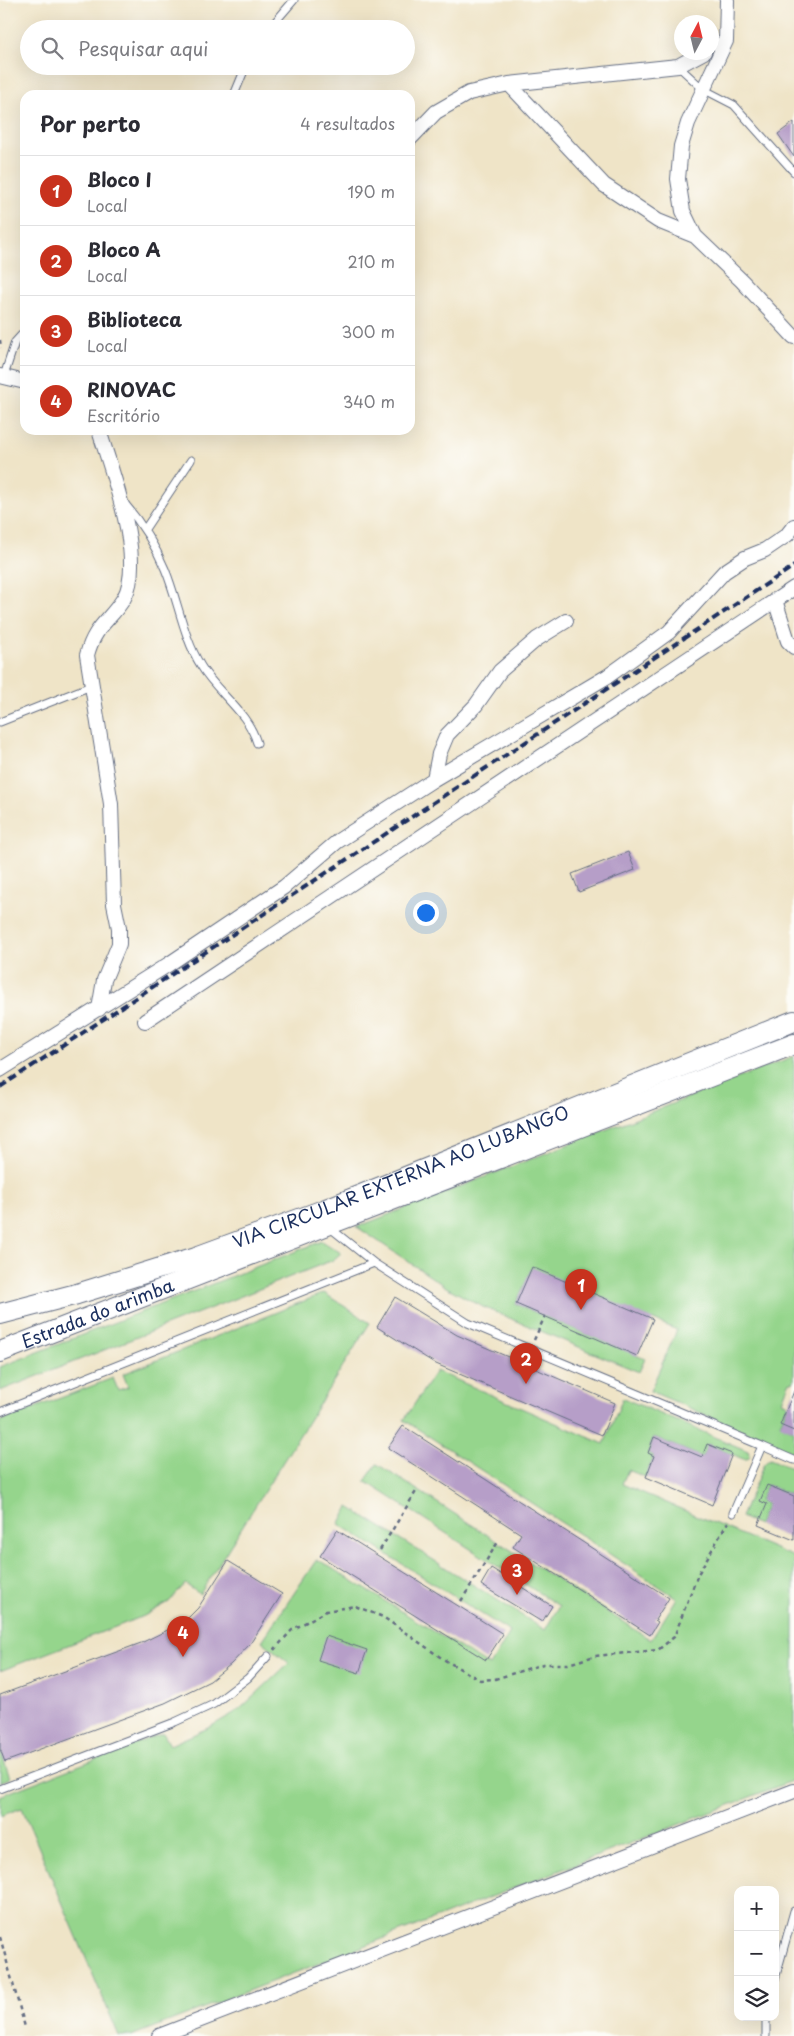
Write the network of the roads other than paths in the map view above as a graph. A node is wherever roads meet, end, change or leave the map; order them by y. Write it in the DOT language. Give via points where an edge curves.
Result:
graph roads {
  1 [pos="294,0"];
  2 [pos="727,0"];
  3 [pos="277,20"];
  4 [pos="726,41"];
  5 [pos="719,45"];
  6 [pos="689,60"];
  7 [pos="678,66"];
  8 [pos="242,75"];
  9 [pos="509,84"];
  10 [pos="703,89"];
  11 [pos="236,90"];
  12 [pos="415,133"];
  13 [pos="794,172"];
  14 [pos="695,236"];
  15 [pos="20,337"];
  16 [pos="794,338"];
  17 [pos="2,376"];
  18 [pos="20,381"];
  19 [pos="101,435"];
  20 [pos="191,460"];
  21 [pos="120,498"];
  22 [pos="794,526"];
  23 [pos="145,529"];
  24 [pos="794,588"];
  25 [pos="775,600"];
  26 [pos="566,622"];
  27 [pos="794,647"];
  28 [pos="91,686"];
  29 [pos="0,722"];
  30 [pos="257,743"];
  31 [pos="434,779"];
  32 [pos="99,1009"];
  33 [pos="146,1021"];
  34 [pos="794,1021"];
  35 [pos="794,1044"];
  36 [pos="0,1070"];
  37 [pos="327,1225"];
  38 [pos="374,1263"];
  39 [pos="197,1275"];
  40 [pos="0,1314"];
  41 [pos="0,1352"];
  42 [pos="0,1412"];
  43 [pos="762,1446"];
  44 [pos="794,1460"];
  45 [pos="733,1513"];
  46 [pos="268,1656"];
  47 [pos="0,1789"];
  48 [pos="794,1791"];
  49 [pos="794,1911"];
  50 [pos="776,1976"];
  51 [pos="766,2021"];
  52 [pos="159,2036"];
  53 [pos="766,2036"];
  1 -- 3 [label="lane"];
  2 -- 4 [label="street"];
  4 -- 5 [label="street"];
  4 -- 10 [label="street"];
  6 -- 7 [label="street"];
  7 -- 9 [label="street"];
  7 -- 10 [label="lane"];
  8 -- 11 [label="lane"];
  9 -- 12 [label="street" via="469,93 436,112"];
  9 -- 14 [label="street" via="604,185 658,221"];
  10 -- 13 [label="lane" via="734,105"];
  10 -- 14 [label="street" via="681,146 678,180 683,211"];
  14 -- 16 [label="street"];
  15 -- 17 [label="lane"];
  17 -- 18 [label="street"];
  19 -- 21 [label="street"];
  20 -- 23 [label="lane"];
  21 -- 23 [label="lane"];
  21 -- 28 [label="street" via="130,554 129,582 124,598 102,622 90,642 87,655"];
  22 -- 31 [label="street" via="765,550 724,572 669,632 608,676"];
  23 -- 30 [label="lane" via="165,570 200,665 242,714"];
  24 -- 25 [label="street"];
  25 -- 27 [label="street" via="788,641"];
  25 -- 33 [label="street"];
  26 -- 31 [label="street" via="537,639 500,671 476,705 447,735"];
  28 -- 29 [label="lane"];
  28 -- 32 [label="street" via="108,781 114,904 119,928 119,944 104,980"];
  31 -- 32 [label="street" via="338,841 284,887"];
  32 -- 36 [label="street"];
  34 -- 40 [label="main road, VIA CIRCULAR EXTERNA AO LUBANGO" via="321,1211 196,1257"];
  35 -- 37 [label="main road, VIA CIRCULAR EXTERNA AO LUBANGO"];
  37 -- 38 [label="lane"];
  37 -- 39 [label="main road, VIA CIRCULAR EXTERNA AO LUBANGO"];
  38 -- 42 [label="lane"];
  38 -- 43 [label="lane" via="468,1324"];
  39 -- 41 [label="main road, Estrada do arimba"];
  43 -- 44 [label="lane"];
  43 -- 45 [label="lane"];
  46 -- 47 [label="lane" via="248,1678 214,1704 176,1722"];
  48 -- 52 [label="street"];
  49 -- 50 [label="lane"];
  51 -- 53 [label="lane"];
}
